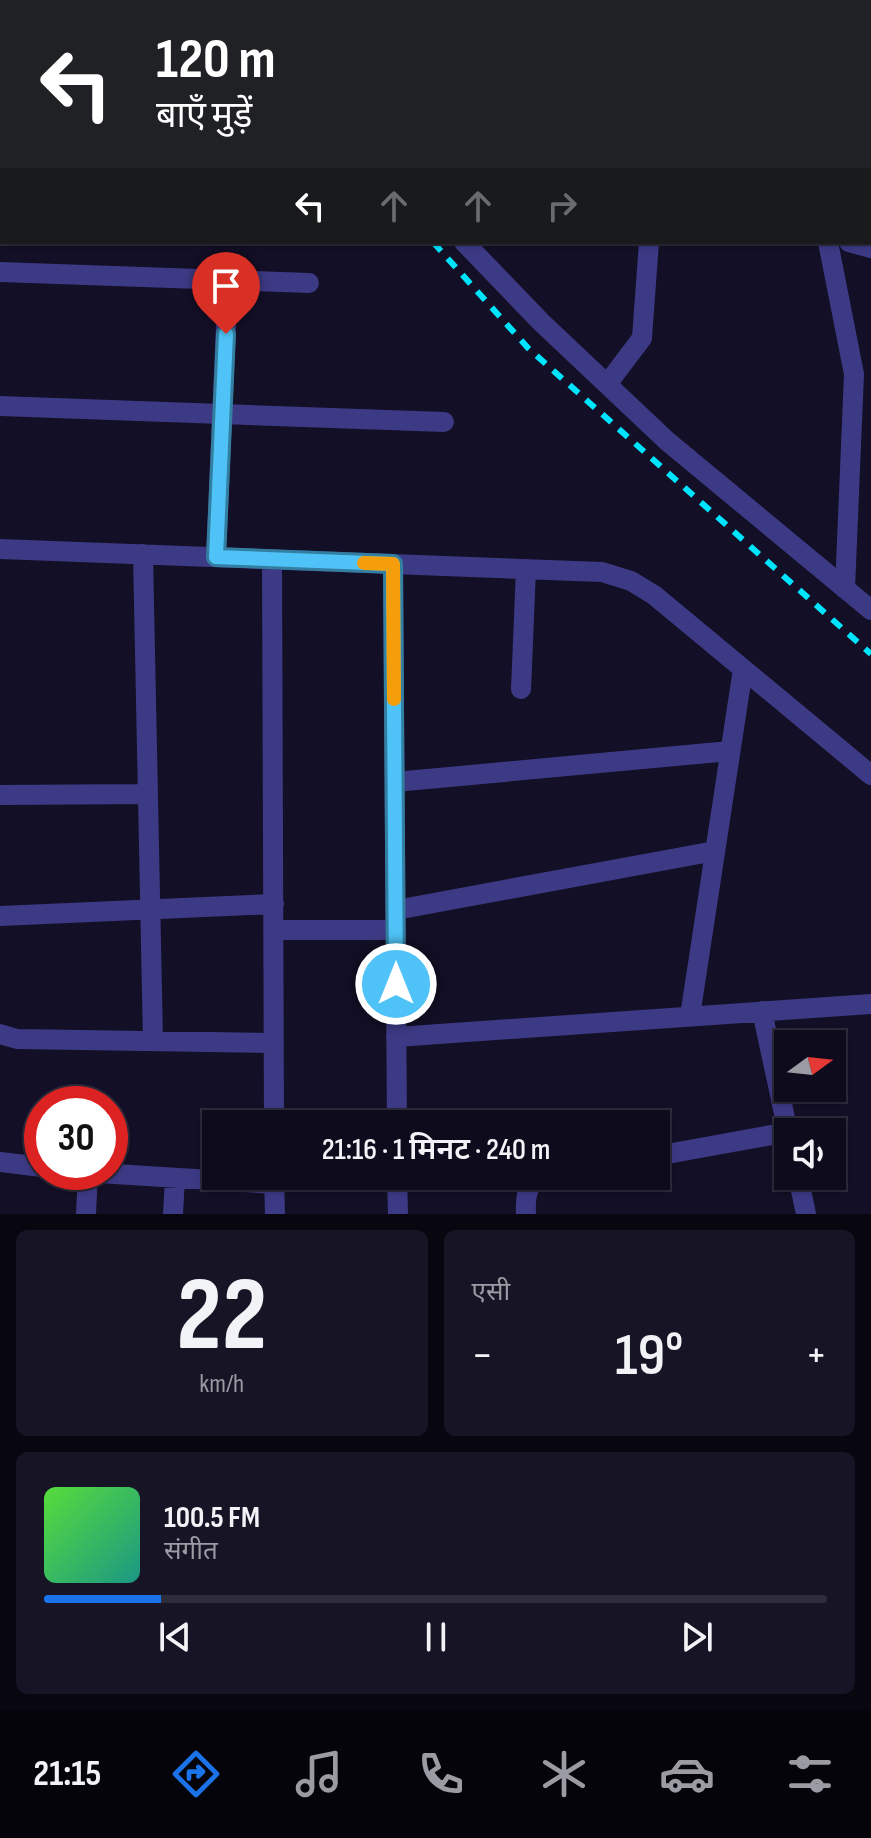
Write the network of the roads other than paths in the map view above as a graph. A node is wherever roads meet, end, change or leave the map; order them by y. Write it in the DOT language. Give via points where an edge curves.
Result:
graph roads {
  1 [pos="466,244"];
  2 [pos="649,244"];
  3 [pos="829,244"];
  4 [pos="0,272"];
  5 [pos="228,280"];
  6 [pos="309,283"];
  7 [pos="863,374"];
  8 [pos="608,383"];
  9 [pos="0,406"];
  10 [pos="222,414"];
  11 [pos="444,422"];
  12 [pos="0,549"];
  13 [pos="143,554"];
  14 [pos="216,557"];
  15 [pos="272,560"];
  16 [pos="393,564"];
  17 [pos="526,569"];
  18 [pos="845,589"];
  19 [pos="871,610"];
  20 [pos="743,669"];
  21 [pos="521,689"];
  22 [pos="730,751"];
  23 [pos="871,775"];
  24 [pos="395,782"];
  25 [pos="147,794"];
  26 [pos="0,795"];
  27 [pos="715,851"];
  28 [pos="274,904"];
  29 [pos="150,910"];
  30 [pos="0,916"];
  31 [pos="396,920"];
  32 [pos="274,930"];
  33 [pos="871,1004"];
  34 [pos="762,1011"];
  35 [pos="690,1016"];
  36 [pos="0,1034"];
  37 [pos="396,1037"];
  38 [pos="153,1041"];
  39 [pos="274,1043"];
  40 [pos="274,1110"];
  41 [pos="397,1110"];
  42 [pos="785,1118"];
  43 [pos="774,1135"];
  44 [pos="670,1153"];
  45 [pos="0,1162"];
  46 [pos="24,1165"];
  47 [pos="128,1175"];
  48 [pos="175,1178"];
  49 [pos="202,1179"];
  50 [pos="87,1190"];
  51 [pos="274,1190"];
  52 [pos="397,1190"];
  53 [pos="528,1190"];
  54 [pos="801,1190"];
  55 [pos="86,1214"];
  56 [pos="173,1214"];
  57 [pos="275,1214"];
  58 [pos="398,1214"];
  59 [pos="526,1214"];
  60 [pos="806,1214"];
  1 -- 8 [label="street"];
  2 -- 8 [label="street" via="642,338"];
  3 -- 7 [label="street"];
  4 -- 5 [label="street"];
  5 -- 6 [label="street"];
  5 -- 10 [label="street"];
  7 -- 18 [label="street"];
  8 -- 18 [label="street" via="667,441"];
  9 -- 10 [label="street"];
  10 -- 11 [label="street"];
  10 -- 14 [label="street"];
  12 -- 13 [label="street"];
  13 -- 14 [label="street"];
  13 -- 25 [label="street"];
  14 -- 15 [label="street"];
  15 -- 16 [label="street"];
  15 -- 28 [label="street"];
  16 -- 17 [label="street"];
  16 -- 24 [label="street"];
  17 -- 20 [label="street" via="602,572 631,581"];
  17 -- 21 [label="street"];
  18 -- 19 [label="street"];
  20 -- 22 [label="street"];
  20 -- 23 [label="street"];
  22 -- 24 [label="street"];
  22 -- 27 [label="street"];
  24 -- 31 [label="street"];
  25 -- 26 [label="street"];
  25 -- 29 [label="street"];
  27 -- 31 [label="street"];
  27 -- 35 [label="street"];
  28 -- 29 [label="street"];
  28 -- 32 [label="street"];
  29 -- 30 [label="street"];
  29 -- 38 [label="street"];
  31 -- 32 [label="street"];
  31 -- 37 [label="street"];
  32 -- 39 [label="street"];
  33 -- 34 [label="street"];
  34 -- 35 [label="street"];
  34 -- 42 [label="street"];
  35 -- 37 [label="street"];
  36 -- 38 [label="street" via="17,1039"];
  37 -- 41 [label="street"];
  38 -- 39 [label="street"];
  39 -- 40 [label="street"];
  43 -- 44 [label="street"];
  45 -- 46 [label="street"];
  47 -- 48 [label="street"];
  48 -- 49 [label="street"];
  48 -- 56 [label="street"];
  50 -- 55 [label="street"];
  51 -- 57 [label="street"];
  52 -- 58 [label="street"];
  53 -- 59 [label="street"];
  54 -- 60 [label="street"];
}
